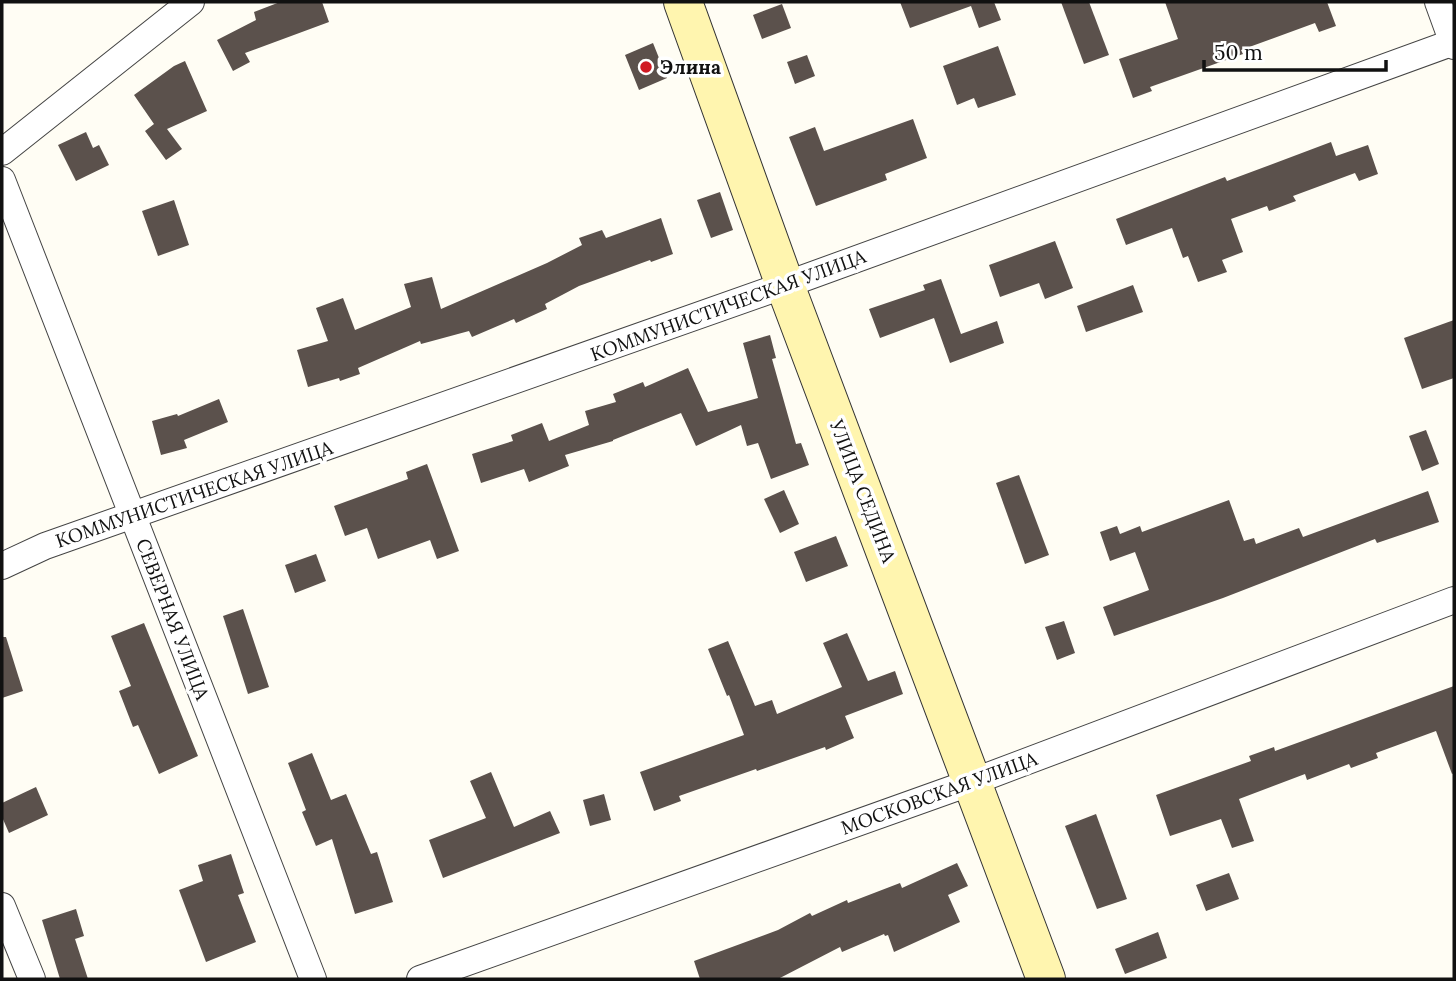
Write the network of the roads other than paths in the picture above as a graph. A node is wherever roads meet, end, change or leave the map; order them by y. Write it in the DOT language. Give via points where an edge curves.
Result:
graph roads {
  1 [pos="191,2"];
  2 [pos="682,2"];
  3 [pos="1438,2"];
  4 [pos="1454,44"];
  5 [pos="2,152"];
  6 [pos="2,180"];
  7 [pos="785,285"];
  8 [pos="133,516"];
  9 [pos="2,566"];
  10 [pos="1454,600"];
  11 [pos="972,782"];
  12 [pos="2,906"];
  13 [pos="32,979"];
  14 [pos="313,979"];
  15 [pos="420,979"];
  16 [pos="1046,979"];
  1 -- 5 [label="street"];
  2 -- 7 [label="main road, УЛИЦА СЕДИНА"];
  3 -- 4 [label="street"];
  4 -- 7 [label="street, КОММУНИСТИЧЕСКАЯ УЛИЦА"];
  6 -- 8 [label="street, СЕВЕРНАЯ УЛИЦА"];
  7 -- 8 [label="street, КОММУНИСТИЧЕСКАЯ УЛИЦА"];
  7 -- 11 [label="main road, УЛИЦА СЕДИНА"];
  8 -- 9 [label="street, КОММУНИСТИЧЕСКАЯ УЛИЦА"];
  8 -- 14 [label="street, СЕВЕРНАЯ УЛИЦА"];
  10 -- 11 [label="street, МОСКОВСКАЯ УЛИЦА"];
  11 -- 15 [label="street, МОСКОВСКАЯ УЛИЦА"];
  11 -- 16 [label="main road, УЛИЦА СЕДИНА"];
  12 -- 13 [label="street"];
}
